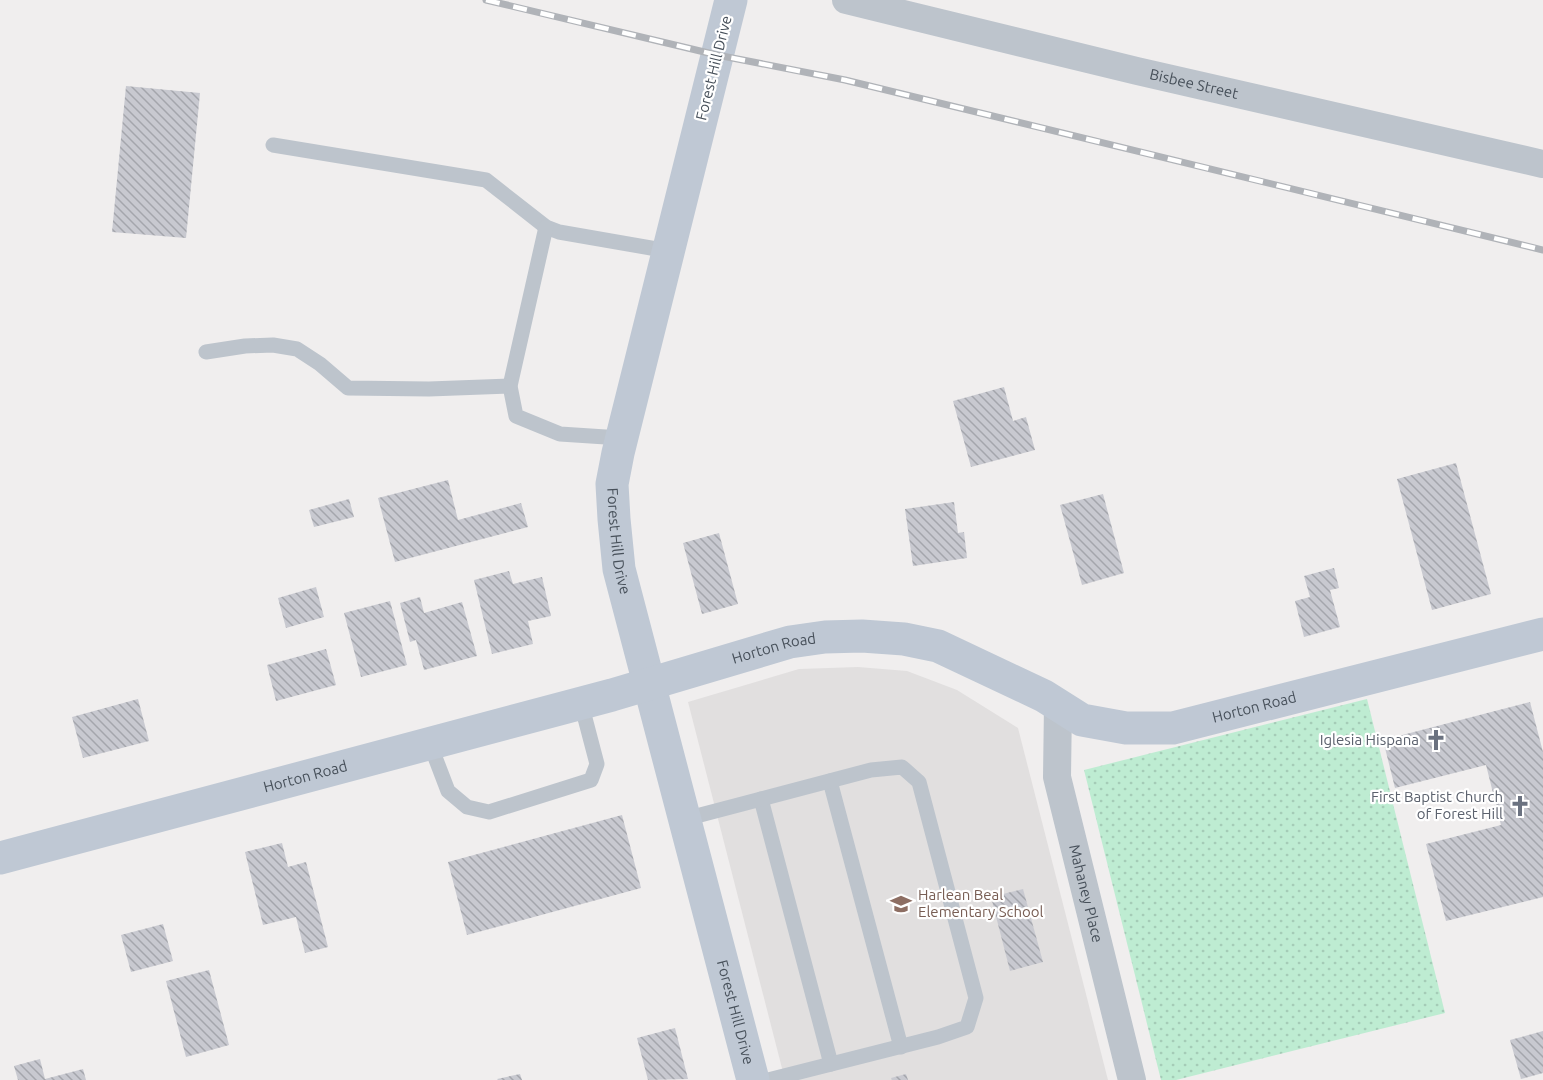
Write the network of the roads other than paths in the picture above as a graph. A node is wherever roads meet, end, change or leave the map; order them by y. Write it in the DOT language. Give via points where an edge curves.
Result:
graph roads {
  1 [pos="731,0"];
  2 [pos="846,0"];
  3 [pos="273,145"];
  4 [pos="1543,164"];
  5 [pos="546,227"];
  6 [pos="668,251"];
  7 [pos="206,352"];
  8 [pos="510,386"];
  9 [pos="621,438"];
  10 [pos="1543,634"];
  11 [pos="650,684"];
  12 [pos="581,703"];
  13 [pos="1058,705"];
  14 [pos="430,744"];
  15 [pos="830,781"];
  16 [pos="760,799"];
  17 [pos="685,819"];
  18 [pos="0,858"];
  19 [pos="901,1047"];
  20 [pos="831,1064"];
  21 [pos="753,1080"];
  22 [pos="768,1080"];
  23 [pos="1132,1080"];
  1 -- 6 [label="street, Forest Hill Drive"];
  2 -- 4 [label="street, Bisbee Street"];
  3 -- 5 [label="lane" via="486,180"];
  5 -- 6 [label="lane"];
  5 -- 8 [label="lane"];
  6 -- 9 [label="street, Forest Hill Drive"];
  7 -- 8 [label="lane" via="273,345 297,349 348,388"];
  8 -- 9 [label="lane" via="516,416 560,434"];
  9 -- 11 [label="street, Forest Hill Drive" via="612,484 619,569"];
  10 -- 13 [label="street, Horton Road" via="1173,728 1126,728 1082,720"];
  11 -- 12 [label="street, Horton Road"];
  11 -- 13 [label="street, Horton Road" via="790,642 862,636 938,646"];
  11 -- 17 [label="street, Forest Hill Drive"];
  12 -- 14 [label="street, Horton Road"];
  12 -- 14 [label="lane" via="597,764 591,780 489,812 467,807 448,791"];
  13 -- 23 [label="street, Mahaney Place" via="1057,777"];
  14 -- 18 [label="street, Horton Road"];
  15 -- 16 [label="lane"];
  15 -- 19 [label="lane"];
  15 -- 19 [label="lane" via="902,767 919,782 976,998 967,1027"];
  16 -- 17 [label="lane"];
  16 -- 20 [label="lane"];
  17 -- 21 [label="street, Forest Hill Drive"];
  19 -- 20 [label="lane"];
  20 -- 22 [label="lane"];
}
